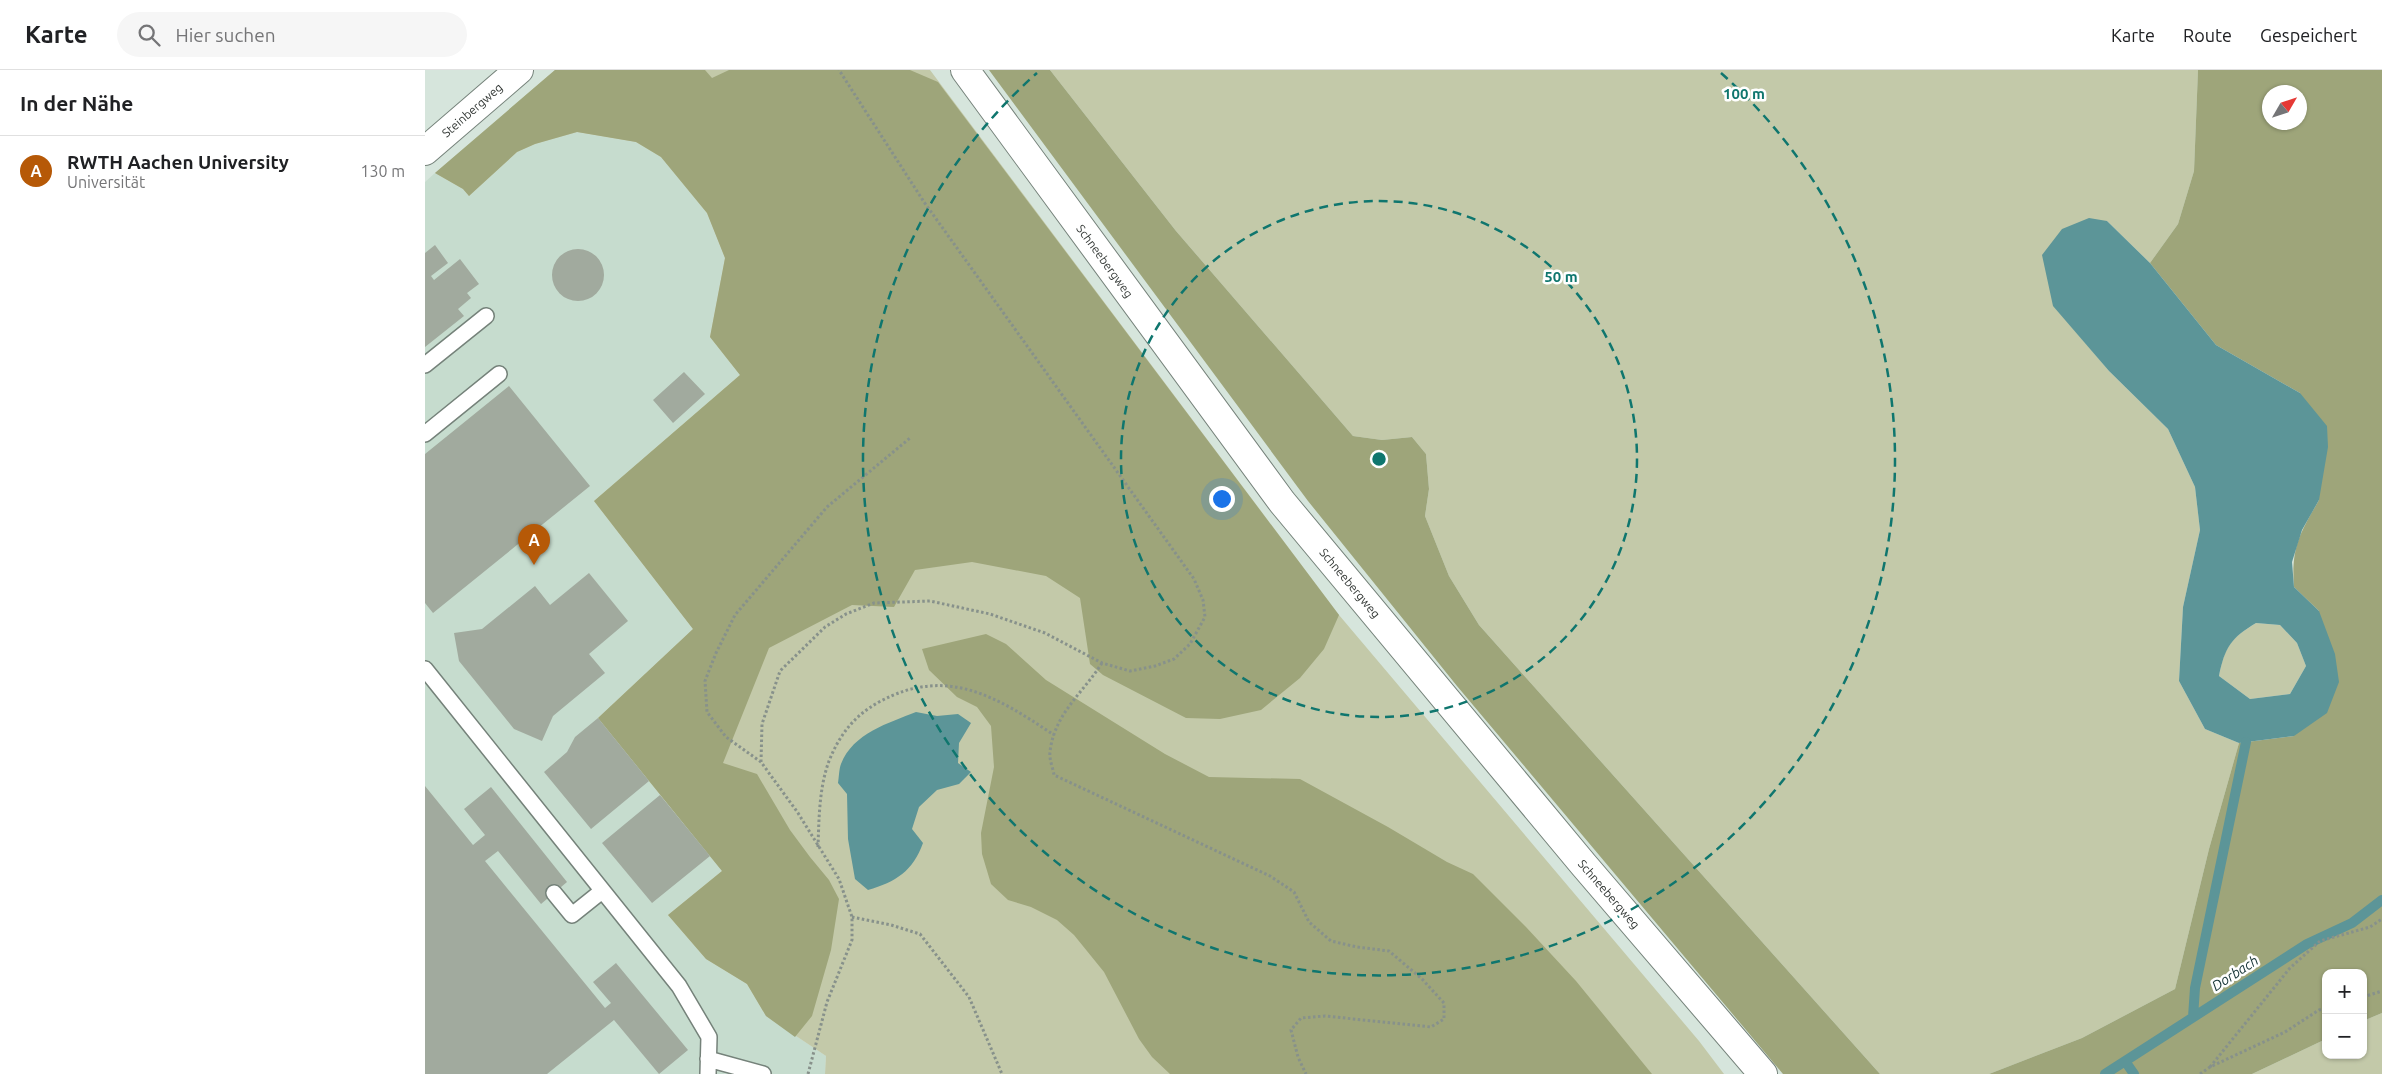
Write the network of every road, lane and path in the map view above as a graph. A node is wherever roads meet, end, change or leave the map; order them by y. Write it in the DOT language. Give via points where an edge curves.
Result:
graph roads {
  1 [pos="519,70"];
  2 [pos="839,70"];
  3 [pos="965,70"];
  4 [pos="425,151"];
  5 [pos="486,316"];
  6 [pos="425,365"];
  7 [pos="499,374"];
  8 [pos="425,434"];
  9 [pos="910,438"];
  10 [pos="1102,663"];
  11 [pos="425,669"];
  12 [pos="1054,735"];
  13 [pos="761,762"];
  14 [pos="818,848"];
  15 [pos="603,891"];
  16 [pos="554,893"];
  17 [pos="852,917"];
  18 [pos="2382,919"];
  19 [pos="2382,991"];
  20 [pos="2367,996"];
  21 [pos="2322,1009"];
  22 [pos="2211,1066"];
  23 [pos="708,1067"];
  24 [pos="763,1074"];
  25 [pos="808,1074"];
  26 [pos="1003,1074"];
  27 [pos="1306,1074"];
  28 [pos="1763,1074"];
  29 [pos="2200,1074"];
  1 -- 4 [label="street, Steinbergweg"];
  2 -- 10 [label="path" via="924,202 1194,579 1203,600 1205,617 1190,644 1174,659 1130,671"];
  3 -- 28 [label="street, Schneebergweg" via="1282,502 1583,864"];
  5 -- 6 [label="lane"];
  7 -- 8 [label="lane"];
  9 -- 13 [label="path" via="827,507 735,615 715,652 705,681 707,712 726,737"];
  10 -- 12 [label="path" via="1064,711"];
  10 -- 13 [label="path" via="1045,633 989,614 930,601 874,603 825,627 779,671 762,724"];
  11 -- 15 [label="lane"];
  12 -- 14 [label="path" via="1010,705 961,688 941,684 896,692 847,725 829,762 820,800"];
  12 -- 27 [label="path" via="1049,754 1055,775 1270,876 1294,892 1309,922 1331,941 1389,951 1444,1003 1444,1019 1431,1028 1325,1016 1301,1018 1291,1030"];
  13 -- 14 [label="path"];
  14 -- 17 [label="path" via="839,880"];
  15 -- 16 [label="lane" via="572,915"];
  15 -- 23 [label="lane" via="679,986 709,1037"];
  17 -- 25 [label="path" via="851,940 827,1002"];
  17 -- 26 [label="path" via="920,934 969,997"];
  18 -- 22 [label="path" via="2370,927 2320,941 2290,968"];
  19 -- 20 [label="path"];
  21 -- 22 [label="path" via="2285,1032"];
  22 -- 29 [label="path"];
  23 -- 24 [label="lane"];
}
